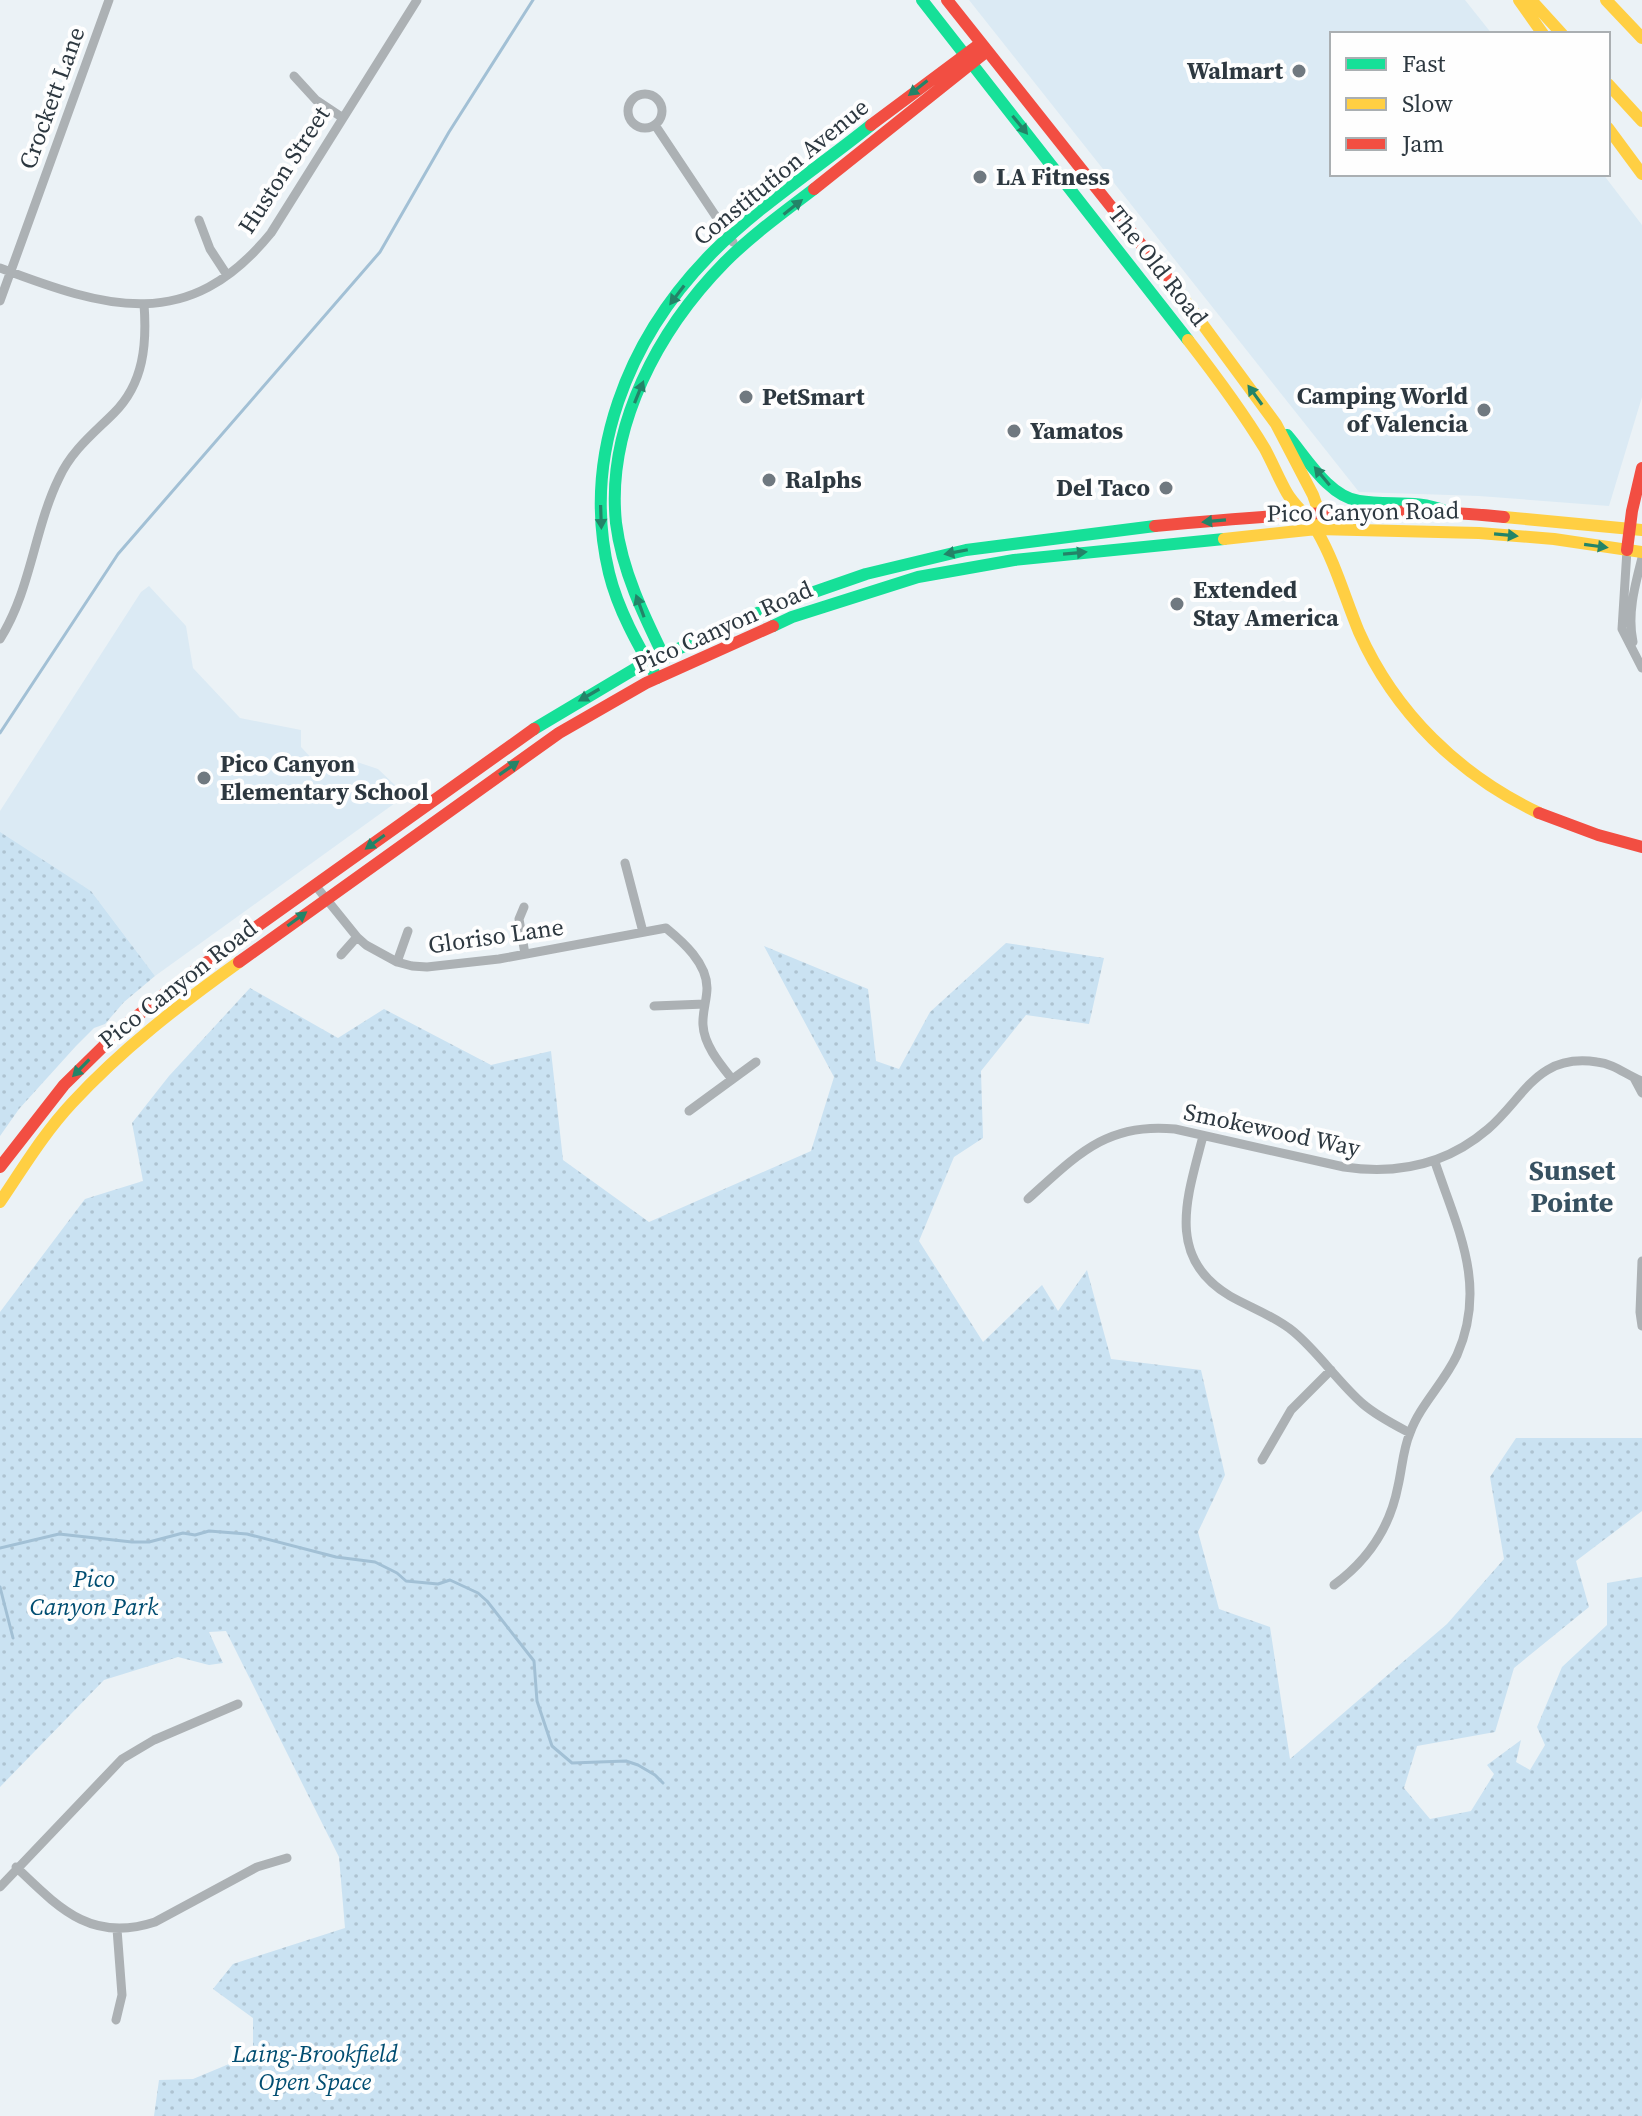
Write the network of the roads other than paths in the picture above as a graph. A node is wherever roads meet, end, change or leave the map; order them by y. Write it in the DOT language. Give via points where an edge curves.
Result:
graph roads {
  1 [pos="109,0"];
  2 [pos="417,0"];
  3 [pos="922,0"];
  4 [pos="947,0"];
  5 [pos="1519,0"];
  6 [pos="1531,0"];
  7 [pos="1606,0"];
  8 [pos="1542,32"];
  9 [pos="1560,32"];
  10 [pos="1642,38"];
  11 [pos="984,47"];
  12 [pos="968,58"];
  13 [pos="294,76"];
  14 [pos="1610,86"];
  15 [pos="343,118"];
  16 [pos="1642,121"];
  17 [pos="655,125"];
  18 [pos="1610,131"];
  19 [pos="1642,174"];
  20 [pos="199,220"];
  21 [pos="729,238"];
  22 [pos="738,250"];
  23 [pos="5,270"];
  24 [pos="227,275"];
  25 [pos="0,301"];
  26 [pos="144,304"];
  27 [pos="1276,424"];
  28 [pos="1642,468"];
  29 [pos="1445,511"];
  30 [pos="1302,512"];
  31 [pos="1319,512"];
  32 [pos="1317,529"];
  33 [pos="1635,529"];
  34 [pos="1627,550"];
  35 [pos="1642,555"];
  36 [pos="0,639"];
  37 [pos="1636,653"];
  38 [pos="663,654"];
  39 [pos="648,662"];
  40 [pos="1642,668"];
  41 [pos="672,672"];
  42 [pos="657,678"];
  43 [pos="1642,847"];
  44 [pos="625,863"];
  45 [pos="315,885"];
  46 [pos="325,898"];
  47 [pos="524,907"];
  48 [pos="408,931"];
  49 [pos="643,932"];
  50 [pos="357,937"];
  51 [pos="525,954"];
  52 [pos="341,955"];
  53 [pos="397,962"];
  54 [pos="705,1004"];
  55 [pos="654,1006"];
  56 [pos="756,1062"];
  57 [pos="732,1079"];
  58 [pos="1638,1080"];
  59 [pos="1642,1093"];
  60 [pos="689,1111"];
  61 [pos="1203,1136"];
  62 [pos="1435,1162"];
  63 [pos="0,1167"];
  64 [pos="1028,1199"];
  65 [pos="0,1202"];
  66 [pos="1642,1261"];
  67 [pos="1642,1326"];
  68 [pos="1331,1370"];
  69 [pos="1410,1433"];
  70 [pos="1262,1460"];
  71 [pos="1334,1585"];
  72 [pos="238,1704"];
  73 [pos="287,1858"];
  74 [pos="16,1867"];
  75 [pos="0,1887"];
  76 [pos="117,1929"];
  77 [pos="116,2020"];
  1 -- 23 [label="street, Crockett Lane"];
  2 -- 15 [label="street, Huston Street"];
  3 -- 12 [label="main road, The Old Road"];
  4 -- 11 [label="main road, The Old Road"];
  5 -- 8 [label="main road"];
  6 -- 9 [label="main road"];
  7 -- 10 [label="main road"];
  11 -- 12 [label="main road, Constitution Avenue"];
  27 -- 11 [label="main road, The Old Road, one-way" via="1169,278"];
  12 -- 21 [label="main road, Constitution Avenue, one-way"];
  22 -- 12 [label="main road, Constitution Avenue, one-way" via="911,115"];
  12 -- 30 [label="main road, The Old Road, one-way" via="1233,398"];
  13 -- 15 [label="street"];
  14 -- 16 [label="main road"];
  15 -- 24 [label="street, Huston Street" via="271,233"];
  17 -- 21 [label="street"];
  18 -- 19 [label="main road"];
  20 -- 24 [label="street"];
  21 -- 22 [label="street"];
  21 -- 39 [label="main road, Constitution Avenue, one-way" via="681,288 652,329 625,377 606,432 600,519 604,552 619,602"];
  38 -- 22 [label="main road, Constitution Avenue, one-way" via="645,619 619,537 615,503 620,452 628,419 660,347 706,282"];
  23 -- 25 [label="street, Crockett Lane"];
  23 -- 26 [label="street, Huston Street" via="97,301"];
  24 -- 26 [label="street, Huston Street" via="180,298"];
  26 -- 36 [label="street" via="146,342 134,384 116,411 75,450 58,479 21,596"];
  29 -- 27 [label="main road, one-way" via="1428,504 1347,497 1328,485"];
  27 -- 31 [label="main road, The Old Road"];
  28 -- 33 [label="main road"];
  29 -- 31 [label="main road, Pico Canyon Road"];
  29 -- 33 [label="main road, Pico Canyon Road"];
  30 -- 31 [label="main road, Pico Canyon Road"];
  30 -- 32 [label="main road, The Old Road"];
  30 -- 38 [label="main road, Pico Canyon Road, one-way" via="1108,530 930,557 771,607"];
  31 -- 32 [label="main road, The Old Road"];
  32 -- 34 [label="main road, Pico Canyon Road, one-way" via="1469,532"];
  41 -- 32 [label="main road, Pico Canyon Road, one-way" via="792,617 918,577 1041,556"];
  32 -- 43 [label="main road, The Old Road" via="1379,671 1441,748 1487,785 1538,814 1593,836"];
  33 -- 34 [label="main road"];
  34 -- 35 [label="main road, Pico Canyon Road"];
  34 -- 37 [label="street" via="1622,629"];
  35 -- 37 [label="street" via="1630,626"];
  37 -- 40 [label="street"];
  38 -- 39 [label="main road, Pico Canyon Road"];
  38 -- 41 [label="main road, Constitution Avenue"];
  39 -- 42 [label="main road, Constitution Avenue"];
  39 -- 45 [label="main road, Pico Canyon Road, one-way" via="542,723"];
  41 -- 42 [label="main road, Pico Canyon Road"];
  46 -- 42 [label="main road, Pico Canyon Road, one-way" via="559,733"];
  44 -- 49 [label="street"];
  45 -- 46 [label="street, Gloriso Lane"];
  45 -- 63 [label="main road, Pico Canyon Road, one-way" via="121,1029 64,1085"];
  46 -- 50 [label="street, Gloriso Lane"];
  65 -- 46 [label="main road, Pico Canyon Road, one-way" via="53,1126 125,1049"];
  47 -- 51 [label="street" via="519,919"];
  48 -- 53 [label="street"];
  49 -- 51 [label="street, Gloriso Lane"];
  49 -- 54 [label="street, Gloriso Lane" via="666,928 682,940 702,969"];
  50 -- 52 [label="street"];
  50 -- 53 [label="street, Gloriso Lane"];
  51 -- 53 [label="street, Gloriso Lane" via="427,967"];
  54 -- 55 [label="street"];
  54 -- 57 [label="street" via="705,1036"];
  56 -- 57 [label="street"];
  57 -- 60 [label="street"];
  58 -- 59 [label="street, Smokewood Way"];
  58 -- 62 [label="street, Smokewood Way" via="1598,1062 1570,1062 1545,1071 1488,1129"];
  61 -- 62 [label="street, Smokewood Way" via="1368,1171"];
  61 -- 64 [label="street, Smokewood Way" via="1155,1127 1117,1133 1089,1146"];
  61 -- 68 [label="street" via="1184,1218 1198,1268 1219,1289 1296,1334"];
  62 -- 69 [label="street" via="1465,1247 1470,1295 1457,1354"];
  66 -- 67 [label="street"];
  68 -- 69 [label="street" via="1377,1415"];
  68 -- 70 [label="street" via="1291,1410"];
  69 -- 71 [label="street" via="1394,1504 1378,1541"];
  72 -- 74 [label="street" via="122,1759"];
  73 -- 76 [label="street" via="257,1867 155,1922"];
  74 -- 75 [label="street"];
  74 -- 76 [label="street" via="68,1914"];
  76 -- 77 [label="street" via="122,1995"];
}
